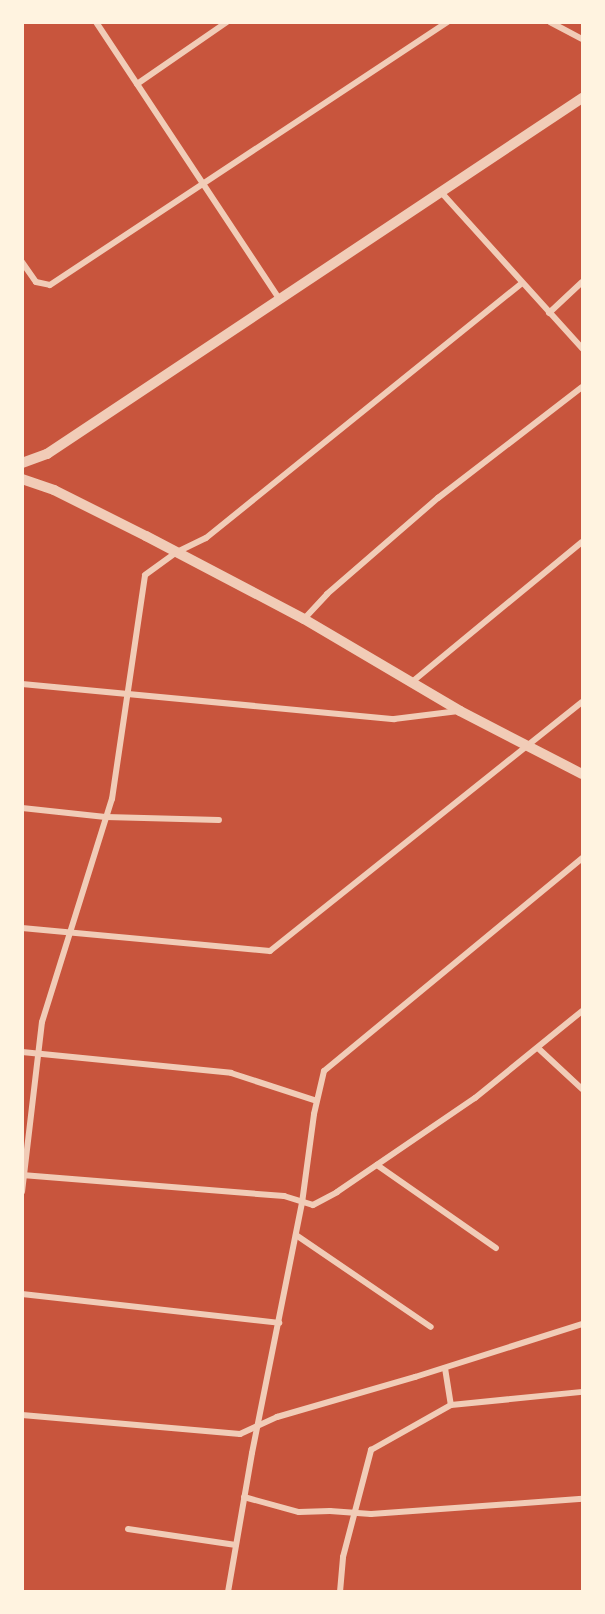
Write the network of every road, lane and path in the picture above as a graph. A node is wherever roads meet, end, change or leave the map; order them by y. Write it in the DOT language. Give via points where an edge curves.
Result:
graph roads {
  1 [pos="96,22"];
  2 [pos="227,22"];
  3 [pos="448,22"];
  4 [pos="550,22"];
  5 [pos="582,39"];
  6 [pos="137,84"];
  7 [pos="582,98"];
  8 [pos="202,183"];
  9 [pos="440,191"];
  10 [pos="22,262"];
  11 [pos="582,282"];
  12 [pos="522,283"];
  13 [pos="279,299"];
  14 [pos="549,313"];
  15 [pos="582,348"];
  16 [pos="582,387"];
  17 [pos="22,463"];
  18 [pos="22,479"];
  19 [pos="582,542"];
  20 [pos="177,552"];
  21 [pos="304,619"];
  22 [pos="412,682"];
  23 [pos="22,684"];
  24 [pos="128,695"];
  25 [pos="582,702"];
  26 [pos="460,711"];
  27 [pos="528,744"];
  28 [pos="582,774"];
  29 [pos="22,808"];
  30 [pos="106,817"];
  31 [pos="219,820"];
  32 [pos="582,858"];
  33 [pos="22,928"];
  34 [pos="70,932"];
  35 [pos="582,1011"];
  36 [pos="539,1048"];
  37 [pos="22,1052"];
  38 [pos="37,1053"];
  39 [pos="582,1086"];
  40 [pos="316,1101"];
  41 [pos="377,1165"];
  42 [pos="23,1175"];
  43 [pos="22,1192"];
  44 [pos="302,1203"];
  45 [pos="296,1235"];
  46 [pos="496,1248"];
  47 [pos="22,1294"];
  48 [pos="279,1323"];
  49 [pos="582,1324"];
  50 [pos="430,1327"];
  51 [pos="445,1368"];
  52 [pos="582,1392"];
  53 [pos="451,1405"];
  54 [pos="22,1415"];
  55 [pos="259,1425"];
  56 [pos="244,1497"];
  57 [pos="582,1499"];
  58 [pos="353,1513"];
  59 [pos="128,1529"];
  60 [pos="236,1545"];
  61 [pos="228,1592"];
  62 [pos="340,1592"];
  1 -- 6 [label="street"];
  2 -- 6 [label="street"];
  3 -- 8 [label="street"];
  4 -- 5 [label="street"];
  6 -- 8 [label="street"];
  7 -- 9 [label="street"];
  8 -- 10 [label="street" via="50,285 36,282"];
  8 -- 13 [label="street"];
  9 -- 12 [label="street"];
  9 -- 13 [label="street"];
  11 -- 14 [label="street"];
  12 -- 14 [label="street"];
  12 -- 20 [label="street" via="206,537"];
  13 -- 17 [label="street" via="47,454"];
  14 -- 15 [label="street"];
  16 -- 21 [label="street" via="438,498 327,594"];
  18 -- 20 [label="street" via="54,490"];
  19 -- 22 [label="street"];
  20 -- 21 [label="street"];
  20 -- 24 [label="street" via="145,575"];
  21 -- 22 [label="street"];
  22 -- 26 [label="street"];
  23 -- 24 [label="street"];
  24 -- 26 [label="street" via="394,719"];
  24 -- 30 [label="street"];
  25 -- 27 [label="street"];
  26 -- 27 [label="street"];
  27 -- 28 [label="street"];
  27 -- 34 [label="street" via="270,951"];
  29 -- 30 [label="street"];
  30 -- 31 [label="street"];
  30 -- 34 [label="street"];
  32 -- 40 [label="street" via="324,1071"];
  33 -- 34 [label="street"];
  34 -- 38 [label="street" via="42,1022"];
  35 -- 36 [label="street"];
  36 -- 39 [label="street"];
  36 -- 41 [label="street" via="475,1098"];
  37 -- 38 [label="street"];
  38 -- 40 [label="street" via="231,1073"];
  38 -- 42 [label="street"];
  40 -- 44 [label="street"];
  41 -- 44 [label="street" via="314,1205"];
  41 -- 46 [label="street"];
  42 -- 43 [label="street"];
  42 -- 44 [label="street" via="284,1196"];
  44 -- 45 [label="street"];
  45 -- 48 [label="street"];
  45 -- 50 [label="street"];
  47 -- 48 [label="street"];
  48 -- 55 [label="street"];
  49 -- 51 [label="street"];
  51 -- 53 [label="street"];
  51 -- 55 [label="street" via="277,1416"];
  52 -- 53 [label="street"];
  53 -- 58 [label="street" via="371,1450"];
  54 -- 55 [label="street" via="240,1434"];
  55 -- 56 [label="street"];
  56 -- 58 [label="street" via="299,1512"];
  56 -- 60 [label="street"];
  57 -- 58 [label="street"];
  58 -- 62 [label="street"];
  59 -- 60 [label="street"];
  60 -- 61 [label="street"];
}
